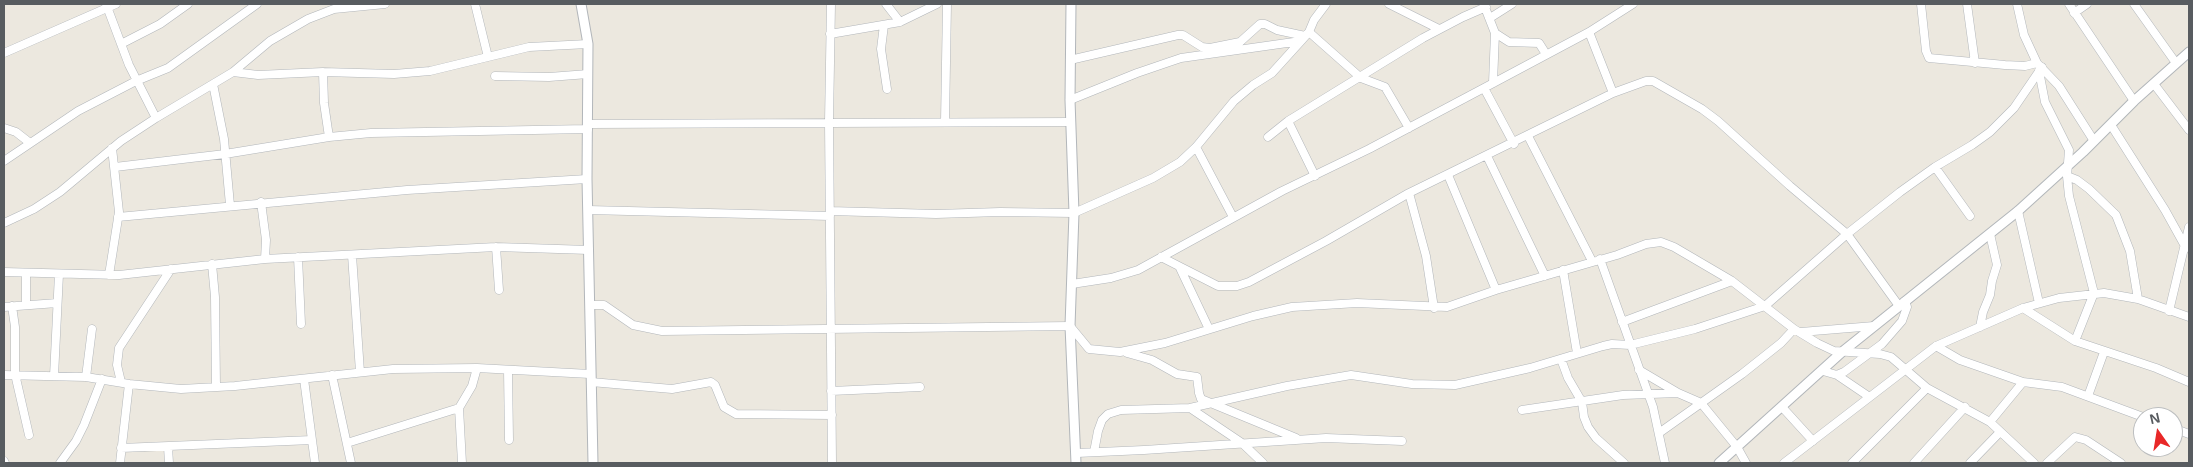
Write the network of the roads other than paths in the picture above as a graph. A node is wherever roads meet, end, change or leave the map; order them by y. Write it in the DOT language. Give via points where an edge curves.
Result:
graph roads {
  1 [pos="116,4"];
  2 [pos="188,4"];
  3 [pos="257,4"];
  4 [pos="385,4"];
  5 [pos="475,4"];
  6 [pos="581,4"];
  7 [pos="831,4"];
  8 [pos="886,4"];
  9 [pos="937,4"];
  10 [pos="947,4"];
  11 [pos="1070,4"];
  12 [pos="1326,4"];
  13 [pos="1389,4"];
  14 [pos="1512,4"];
  15 [pos="1633,4"];
  16 [pos="1922,4"];
  17 [pos="1967,4"];
  18 [pos="2017,4"];
  19 [pos="2069,4"];
  20 [pos="2087,4"];
  21 [pos="2134,4"];
  22 [pos="106,6"];
  23 [pos="333,6"];
  24 [pos="1485,6"];
  25 [pos="2074,13"];
  26 [pos="1490,18"];
  27 [pos="900,22"];
  28 [pos="884,25"];
  29 [pos="1439,29"];
  30 [pos="1589,32"];
  31 [pos="1495,33"];
  32 [pos="830,34"];
  33 [pos="1305,36"];
  34 [pos="121,44"];
  35 [pos="588,44"];
  36 [pos="2189,52"];
  37 [pos="4,53"];
  38 [pos="1546,54"];
  39 [pos="488,57"];
  40 [pos="1070,60"];
  41 [pos="1975,63"];
  42 [pos="2176,63"];
  43 [pos="2039,67"];
  44 [pos="233,72"];
  45 [pos="323,72"];
  46 [pos="588,74"];
  47 [pos="495,76"];
  48 [pos="1361,78"];
  49 [pos="136,80"];
  50 [pos="1493,83"];
  51 [pos="213,84"];
  52 [pos="2154,84"];
  53 [pos="1484,88"];
  54 [pos="887,89"];
  55 [pos="1613,93"];
  56 [pos="1070,100"];
  57 [pos="2134,101"];
  58 [pos="156,118"];
  59 [pos="1288,121"];
  60 [pos="829,122"];
  61 [pos="945,122"];
  62 [pos="1071,122"];
  63 [pos="2111,125"];
  64 [pos="588,126"];
  65 [pos="4,128"];
  66 [pos="1409,128"];
  67 [pos="2189,130"];
  68 [pos="1528,136"];
  69 [pos="329,137"];
  70 [pos="1268,138"];
  71 [pos="2094,141"];
  72 [pos="30,143"];
  73 [pos="1514,144"];
  74 [pos="1196,147"];
  75 [pos="112,148"];
  76 [pos="225,154"];
  77 [pos="1487,156"];
  78 [pos="4,161"];
  79 [pos="2069,165"];
  80 [pos="115,167"];
  81 [pos="1934,167"];
  82 [pos="1448,175"];
  83 [pos="1315,176"];
  84 [pos="2067,176"];
  85 [pos="587,179"];
  86 [pos="1409,193"];
  87 [pos="261,202"];
  88 [pos="230,205"];
  89 [pos="588,210"];
  90 [pos="2018,211"];
  91 [pos="1074,212"];
  92 [pos="830,214"];
  93 [pos="1970,216"];
  94 [pos="118,217"];
  95 [pos="1233,217"];
  96 [pos="4,224"];
  97 [pos="2189,227"];
  98 [pos="1847,234"];
  99 [pos="1990,234"];
  100 [pos="496,247"];
  101 [pos="2187,247"];
  102 [pos="589,250"];
  103 [pos="352,255"];
  104 [pos="298,257"];
  105 [pos="1161,257"];
  106 [pos="265,259"];
  107 [pos="2189,259"];
  108 [pos="1596,260"];
  109 [pos="2180,262"];
  110 [pos="212,264"];
  111 [pos="1180,268"];
  112 [pos="171,269"];
  113 [pos="1563,270"];
  114 [pos="4,272"];
  115 [pos="26,273"];
  116 [pos="59,274"];
  117 [pos="110,275"];
  118 [pos="1545,276"];
  119 [pos="1732,281"];
  120 [pos="1072,284"];
  121 [pos="499,290"];
  122 [pos="1496,290"];
  123 [pos="2094,293"];
  124 [pos="2138,299"];
  125 [pos="2040,302"];
  126 [pos="57,303"];
  127 [pos="1902,303"];
  128 [pos="26,304"];
  129 [pos="590,305"];
  130 [pos="8,306"];
  131 [pos="1765,306"];
  132 [pos="1434,308"];
  133 [pos="2023,308"];
  134 [pos="2169,311"];
  135 [pos="2189,317"];
  136 [pos="1622,322"];
  137 [pos="301,324"];
  138 [pos="1070,326"];
  139 [pos="1874,326"];
  140 [pos="1980,327"];
  141 [pos="92,329"];
  142 [pos="831,329"];
  143 [pos="1209,330"];
  144 [pos="1797,330"];
  145 [pos="2075,341"];
  146 [pos="1630,345"];
  147 [pos="1936,346"];
  148 [pos="1120,352"];
  149 [pos="1842,352"];
  150 [pos="2104,352"];
  151 [pos="1576,353"];
  152 [pos="1872,353"];
  153 [pos="1561,359"];
  154 [pos="477,368"];
  155 [pos="508,370"];
  156 [pos="1639,370"];
  157 [pos="1905,370"];
  158 [pos="1823,371"];
  159 [pos="360,372"];
  160 [pos="15,374"];
  161 [pos="4,375"];
  162 [pos="332,375"];
  163 [pos="1837,375"];
  164 [pos="54,376"];
  165 [pos="86,377"];
  166 [pos="590,378"];
  167 [pos="102,379"];
  168 [pos="304,379"];
  169 [pos="2023,382"];
  170 [pos="2189,382"];
  171 [pos="125,383"];
  172 [pos="216,387"];
  173 [pos="920,387"];
  174 [pos="1927,388"];
  175 [pos="832,391"];
  176 [pos="1678,393"];
  177 [pos="1647,394"];
  178 [pos="1868,396"];
  179 [pos="2088,396"];
  180 [pos="1582,402"];
  181 [pos="1701,402"];
  182 [pos="1210,403"];
  183 [pos="1782,407"];
  184 [pos="1965,407"];
  185 [pos="459,408"];
  186 [pos="1190,408"];
  187 [pos="1522,410"];
  188 [pos="2133,413"];
  189 [pos="832,415"];
  190 [pos="1990,422"];
  191 [pos="2000,432"];
  192 [pos="1658,433"];
  193 [pos="28,435"];
  194 [pos="312,440"];
  195 [pos="509,440"];
  196 [pos="1300,440"];
  197 [pos="1402,441"];
  198 [pos="1813,441"];
  199 [pos="347,443"];
  200 [pos="1242,444"];
  201 [pos="168,447"];
  202 [pos="1737,447"];
  203 [pos="121,448"];
  204 [pos="1094,452"];
  205 [pos="1077,453"];
  206 [pos="60,463"];
  207 [pos="120,463"];
  208 [pos="169,463"];
  209 [pos="315,463"];
  210 [pos="351,463"];
  211 [pos="462,463"];
  212 [pos="593,463"];
  213 [pos="832,463"];
  214 [pos="1076,463"];
  215 [pos="1263,463"];
  216 [pos="1624,463"];
  217 [pos="1665,463"];
  218 [pos="1719,463"];
  219 [pos="1746,463"];
  220 [pos="1784,463"];
  221 [pos="1852,463"];
  222 [pos="1914,463"];
  223 [pos="1970,463"];
  224 [pos="2033,463"];
  225 [pos="2047,463"];
  226 [pos="2119,463"];
  1 -- 22 [label="street"];
  2 -- 34 [label="street" via="160,24"];
  3 -- 49 [label="street" via="168,68"];
  4 -- 23 [label="street"];
  5 -- 39 [label="street"];
  6 -- 35 [label="street"];
  7 -- 32 [label="street"];
  8 -- 27 [label="street"];
  9 -- 27 [label="street"];
  10 -- 61 [label="street"];
  11 -- 40 [label="street"];
  12 -- 33 [label="street"];
  13 -- 29 [label="street"];
  14 -- 26 [label="street"];
  15 -- 30 [label="street"];
  16 -- 41 [label="street" via="1928,56 1936,60"];
  17 -- 41 [label="street"];
  18 -- 43 [label="street" via="2024,35"];
  19 -- 25 [label="street"];
  20 -- 25 [label="street"];
  21 -- 42 [label="street"];
  22 -- 34 [label="street"];
  22 -- 37 [label="street"];
  23 -- 44 [label="street" via="270,41"];
  24 -- 26 [label="street"];
  24 -- 29 [label="street"];
  25 -- 57 [label="street"];
  26 -- 31 [label="street"];
  27 -- 28 [label="street"];
  28 -- 32 [label="street"];
  28 -- 54 [label="street" via="881,49"];
  29 -- 48 [label="street"];
  30 -- 38 [label="street"];
  30 -- 55 [label="street"];
  31 -- 38 [label="street" via="1509,42 1541,44"];
  31 -- 50 [label="street"];
  32 -- 60 [label="street"];
  33 -- 40 [label="street" via="1260,24 1240,42 1210,48 1178,35"];
  33 -- 48 [label="street"];
  33 -- 56 [label="street" via="1181,58"];
  33 -- 74 [label="street" via="1272,73 1234,101"];
  34 -- 49 [label="street"];
  35 -- 39 [label="street" via="529,47"];
  35 -- 46 [label="street"];
  36 -- 42 [label="street"];
  38 -- 50 [label="street"];
  39 -- 45 [label="street" via="430,71 394,74"];
  40 -- 56 [label="street"];
  41 -- 43 [label="street"];
  42 -- 52 [label="street"];
  43 -- 71 [label="street" via="2059,86"];
  43 -- 79 [label="street" via="2047,108 2068,146"];
  43 -- 81 [label="street" via="2014,108 2000,123 1972,145"];
  44 -- 45 [label="street" via="258,75"];
  44 -- 51 [label="street"];
  45 -- 69 [label="street"];
  46 -- 47 [label="street"];
  46 -- 64 [label="street"];
  48 -- 59 [label="street"];
  48 -- 66 [label="street" via="1385,87"];
  49 -- 58 [label="street"];
  49 -- 72 [label="street" via="78,111"];
  50 -- 53 [label="street"];
  51 -- 58 [label="street"];
  51 -- 76 [label="street"];
  52 -- 57 [label="street"];
  52 -- 67 [label="street"];
  53 -- 66 [label="street"];
  53 -- 73 [label="street"];
  55 -- 68 [label="street"];
  55 -- 98 [label="street" via="1653,81 1702,109"];
  56 -- 62 [label="street"];
  57 -- 63 [label="street"];
  58 -- 75 [label="street"];
  59 -- 70 [label="street"];
  59 -- 83 [label="street"];
  60 -- 61 [label="street"];
  60 -- 64 [label="street"];
  60 -- 92 [label="street"];
  61 -- 62 [label="street"];
  62 -- 91 [label="street"];
  63 -- 71 [label="street"];
  63 -- 101 [label="street"];
  64 -- 69 [label="street"];
  64 -- 85 [label="street"];
  65 -- 72 [label="street" via="16,132"];
  66 -- 83 [label="street"];
  68 -- 73 [label="street"];
  68 -- 108 [label="street"];
  69 -- 76 [label="street"];
  71 -- 79 [label="street"];
  72 -- 78 [label="street"];
  73 -- 77 [label="street"];
  74 -- 91 [label="street" via="1180,162 1153,178"];
  74 -- 95 [label="street"];
  75 -- 80 [label="street"];
  75 -- 96 [label="street" via="60,192 34,210"];
  76 -- 80 [label="street"];
  76 -- 88 [label="street"];
  77 -- 82 [label="street"];
  77 -- 118 [label="street"];
  79 -- 84 [label="street"];
  79 -- 90 [label="street"];
  80 -- 94 [label="street"];
  81 -- 93 [label="street"];
  81 -- 98 [label="street"];
  82 -- 86 [label="street"];
  82 -- 122 [label="street"];
  83 -- 95 [label="street"];
  84 -- 123 [label="street" via="2069,196"];
  84 -- 124 [label="street" via="2090,189 2116,215 2130,251"];
  85 -- 87 [label="street"];
  85 -- 89 [label="street"];
  86 -- 111 [label="street" via="1282,265 1237,286 1218,286"];
  86 -- 132 [label="street" via="1426,256"];
  87 -- 88 [label="street"];
  87 -- 106 [label="street"];
  88 -- 94 [label="street"];
  89 -- 92 [label="street"];
  89 -- 102 [label="street"];
  90 -- 99 [label="street"];
  90 -- 125 [label="street"];
  91 -- 92 [label="street"];
  91 -- 120 [label="street"];
  92 -- 142 [label="street"];
  94 -- 117 [label="street"];
  95 -- 105 [label="street"];
  97 -- 101 [label="street"];
  98 -- 127 [label="street"];
  98 -- 131 [label="street"];
  99 -- 127 [label="street"];
  99 -- 140 [label="street" via="1997,265"];
  100 -- 102 [label="street"];
  100 -- 103 [label="street"];
  100 -- 121 [label="street"];
  101 -- 109 [label="street"];
  102 -- 129 [label="street"];
  103 -- 104 [label="street"];
  103 -- 159 [label="street"];
  104 -- 106 [label="street"];
  104 -- 137 [label="street"];
  105 -- 111 [label="street"];
  105 -- 120 [label="street" via="1138,270"];
  106 -- 110 [label="street"];
  107 -- 109 [label="street"];
  108 -- 113 [label="street"];
  108 -- 119 [label="street" via="1655,241 1674,247"];
  108 -- 136 [label="street"];
  109 -- 134 [label="street"];
  110 -- 112 [label="street"];
  110 -- 172 [label="street"];
  111 -- 143 [label="street"];
  112 -- 117 [label="street"];
  112 -- 171 [label="street" via="118,348 117,365"];
  113 -- 118 [label="street"];
  113 -- 151 [label="street"];
  114 -- 115 [label="street"];
  115 -- 116 [label="street"];
  115 -- 128 [label="street"];
  116 -- 117 [label="street"];
  116 -- 126 [label="street"];
  118 -- 122 [label="street"];
  119 -- 131 [label="street"];
  119 -- 136 [label="street"];
  120 -- 138 [label="street"];
  122 -- 132 [label="street" via="1458,305"];
  123 -- 124 [label="street"];
  123 -- 125 [label="street"];
  123 -- 145 [label="street"];
  124 -- 134 [label="street"];
  125 -- 133 [label="street"];
  126 -- 128 [label="street"];
  126 -- 164 [label="street"];
  127 -- 139 [label="street"];
  127 -- 152 [label="street" via="1906,313 1902,320"];
  128 -- 130 [label="street"];
  129 -- 142 [label="street" via="604,306 633,325 662,331"];
  129 -- 166 [label="street"];
  130 -- 160 [label="street" via="15,327"];
  131 -- 144 [label="street"];
  131 -- 146 [label="street" via="1695,329"];
  132 -- 143 [label="street" via="1357,303 1292,307"];
  133 -- 140 [label="street"];
  133 -- 145 [label="street"];
  134 -- 135 [label="street"];
  136 -- 146 [label="street"];
  138 -- 142 [label="street"];
  138 -- 148 [label="street" via="1089,349"];
  138 -- 205 [label="street"];
  139 -- 144 [label="street"];
  139 -- 149 [label="street"];
  140 -- 147 [label="street"];
  141 -- 165 [label="street"];
  142 -- 175 [label="street"];
  143 -- 148 [label="street"];
  144 -- 149 [label="street" via="1817,343"];
  144 -- 181 [label="street"];
  145 -- 150 [label="street"];
  146 -- 151 [label="street" via="1612,344"];
  146 -- 156 [label="street"];
  147 -- 157 [label="street"];
  147 -- 169 [label="street" via="1955,358"];
  148 -- 182 [label="street" via="1152,360 1176,374 1197,377 1200,396"];
  149 -- 152 [label="street"];
  149 -- 158 [label="street"];
  150 -- 170 [label="street"];
  150 -- 179 [label="street"];
  151 -- 153 [label="street"];
  152 -- 157 [label="street" via="1891,357"];
  152 -- 163 [label="street"];
  153 -- 180 [label="street"];
  153 -- 182 [label="street" via="1455,385 1412,384 1351,375"];
  154 -- 155 [label="street"];
  154 -- 159 [label="street"];
  154 -- 185 [label="street" via="472,386"];
  155 -- 166 [label="street"];
  155 -- 195 [label="street"];
  156 -- 176 [label="street"];
  156 -- 177 [label="street"];
  157 -- 174 [label="street"];
  157 -- 178 [label="street"];
  158 -- 163 [label="street"];
  158 -- 183 [label="street"];
  159 -- 162 [label="street"];
  160 -- 161 [label="street"];
  160 -- 164 [label="street"];
  160 -- 193 [label="street"];
  162 -- 168 [label="street"];
  162 -- 199 [label="street"];
  163 -- 178 [label="street"];
  164 -- 165 [label="street"];
  165 -- 167 [label="street"];
  166 -- 189 [label="street" via="672,389 711,382 724,407 736,414"];
  166 -- 212 [label="street"];
  167 -- 171 [label="street"];
  167 -- 206 [label="street" via="84,426"];
  168 -- 172 [label="street"];
  168 -- 194 [label="street"];
  169 -- 179 [label="street" via="2050,385"];
  169 -- 190 [label="street"];
  171 -- 172 [label="street" via="169,389"];
  171 -- 203 [label="street"];
  173 -- 175 [label="street"];
  174 -- 184 [label="street"];
  174 -- 221 [label="street"];
  175 -- 189 [label="street"];
  176 -- 177 [label="street"];
  176 -- 181 [label="street"];
  177 -- 180 [label="street"];
  177 -- 192 [label="street"];
  178 -- 198 [label="street"];
  179 -- 188 [label="street"];
  180 -- 187 [label="street"];
  180 -- 216 [label="street" via="1588,428"];
  181 -- 192 [label="street"];
  181 -- 202 [label="street"];
  182 -- 186 [label="street"];
  182 -- 196 [label="street"];
  183 -- 198 [label="street"];
  183 -- 202 [label="street"];
  184 -- 190 [label="street"];
  184 -- 222 [label="street"];
  185 -- 199 [label="street"];
  185 -- 211 [label="street"];
  186 -- 200 [label="street"];
  186 -- 204 [label="street" via="1121,410 1108,414 1102,420"];
  189 -- 213 [label="street"];
  190 -- 191 [label="street"];
  191 -- 223 [label="street"];
  191 -- 224 [label="street"];
  192 -- 217 [label="street"];
  194 -- 201 [label="street"];
  194 -- 209 [label="street"];
  196 -- 197 [label="street"];
  196 -- 200 [label="street"];
  198 -- 220 [label="street"];
  199 -- 210 [label="street"];
  200 -- 204 [label="street"];
  200 -- 215 [label="street"];
  201 -- 203 [label="street"];
  201 -- 208 [label="street"];
  202 -- 218 [label="street"];
  202 -- 219 [label="street"];
  203 -- 207 [label="street"];
  204 -- 205 [label="street"];
  205 -- 214 [label="street"];
  225 -- 226 [label="street" via="2075,436"];
}
